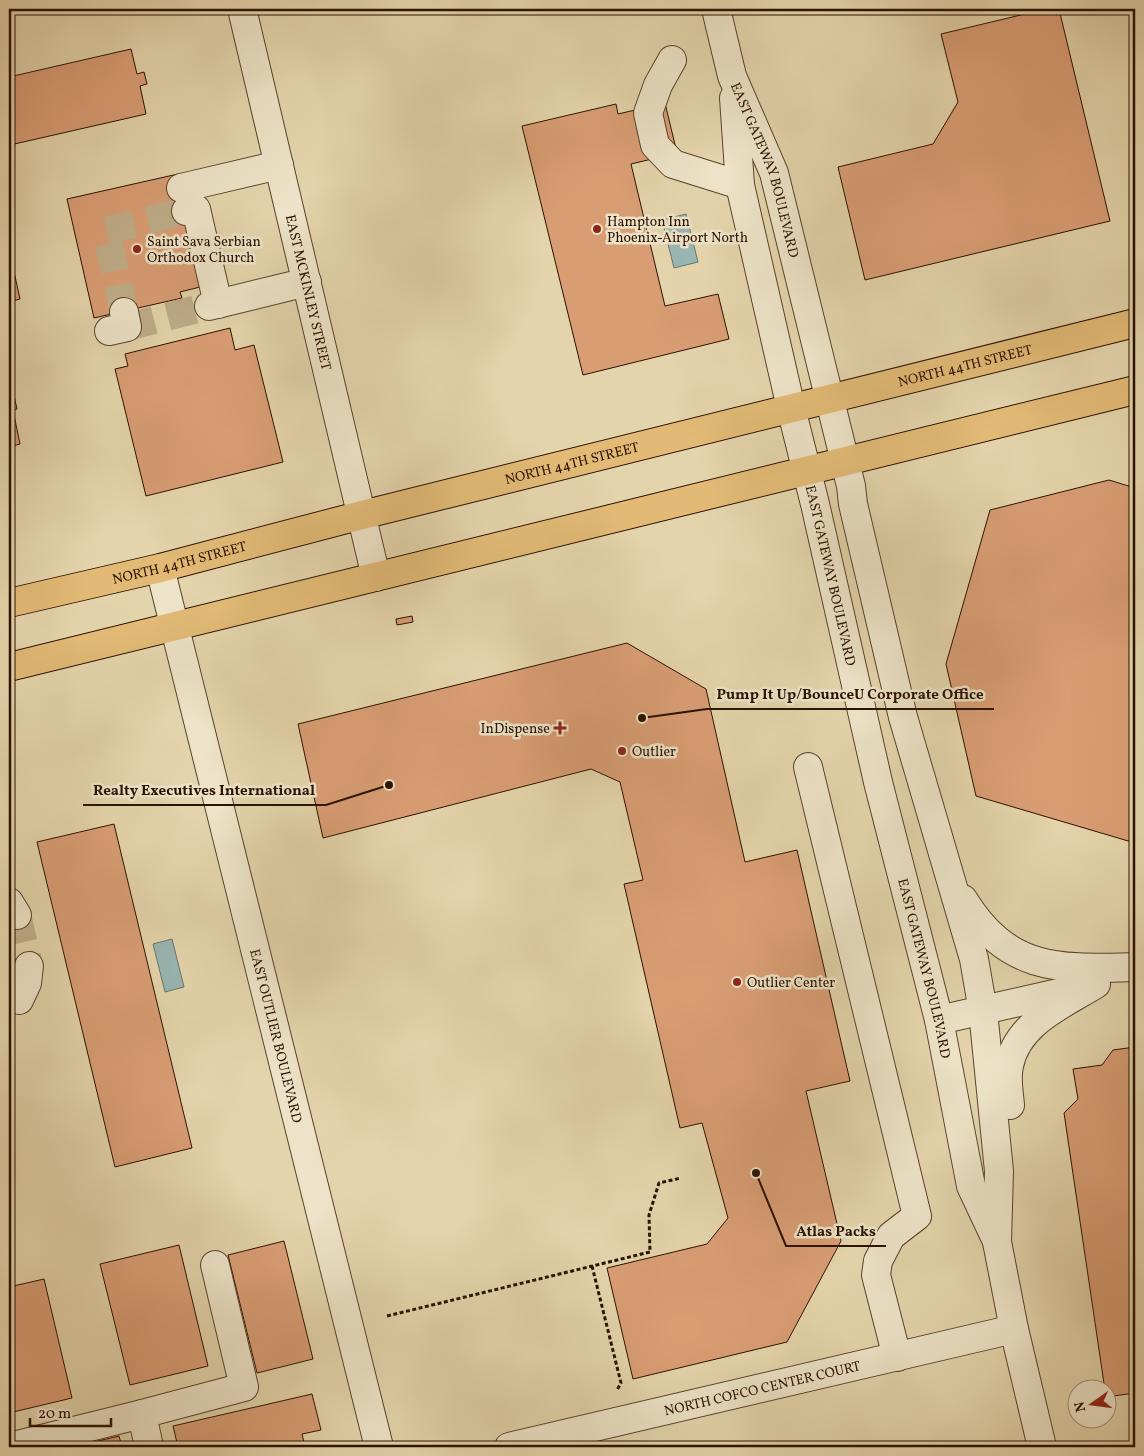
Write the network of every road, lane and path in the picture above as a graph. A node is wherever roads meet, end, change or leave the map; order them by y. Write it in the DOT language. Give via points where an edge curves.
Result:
graph roads {
  1 [pos="242,9"];
  2 [pos="716,9"];
  3 [pos="672,60"];
  4 [pos="732,76"];
  5 [pos="279,164"];
  6 [pos="740,185"];
  7 [pos="307,282"];
  8 [pos="1135,323"];
  9 [pos="1135,390"];
  10 [pos="828,399"];
  11 [pos="791,408"];
  12 [pos="844,462"];
  13 [pos="806,472"];
  14 [pos="362,515"];
  15 [pos="160,568"];
  16 [pos="376,576"];
  17 [pos="9,603"];
  18 [pos="175,625"];
  19 [pos="9,667"];
  20 [pos="808,767"];
  21 [pos="950,877"];
  22 [pos="29,966"];
  23 [pos="1135,968"];
  24 [pos="1096,984"];
  25 [pos="19,1000"];
  26 [pos="983,1011"];
  27 [pos="939,1020"];
  28 [pos="999,1171"];
  29 [pos="682,1178"];
  30 [pos="998,1242"];
  31 [pos="215,1265"];
  32 [pos="592,1266"];
  33 [pos="387,1316"];
  34 [pos="1014,1329"];
  35 [pos="897,1357"];
  36 [pos="617,1390"];
  37 [pos="142,1414"];
  38 [pos="9,1447"];
  39 [pos="149,1447"];
  40 [pos="379,1447"];
  41 [pos="509,1447"];
  42 [pos="1042,1447"];
  1 -- 5 [label="street, EAST MCKINLEY STREET"];
  2 -- 4 [label="street, EAST GATEWAY BOULEVARD"];
  3 -- 6 [label="street" via="648,113 655,145 673,164"];
  4 -- 6 [label="street, EAST GATEWAY BOULEVARD"];
  4 -- 10 [label="street, EAST GATEWAY BOULEVARD" via="774,173"];
  5 -- 7 [label="street, EAST MCKINLEY STREET"];
  5 -- 7 [label="street" via="184,199 196,209 214,305"];
  6 -- 11 [label="street, EAST GATEWAY BOULEVARD"];
  7 -- 14 [label="street, EAST MCKINLEY STREET"];
  8 -- 10 [label="main road, NORTH 44TH STREET"];
  9 -- 12 [label="main road"];
  10 -- 11 [label="main road, NORTH 44TH STREET"];
  10 -- 12 [label="street, EAST GATEWAY BOULEVARD"];
  11 -- 13 [label="street, EAST GATEWAY BOULEVARD"];
  11 -- 14 [label="main road, NORTH 44TH STREET"];
  12 -- 13 [label="main road"];
  12 -- 21 [label="street, EAST GATEWAY BOULEVARD" via="903,717"];
  13 -- 16 [label="main road"];
  13 -- 27 [label="street, EAST GATEWAY BOULEVARD" via="878,782"];
  14 -- 15 [label="main road, NORTH 44TH STREET"];
  14 -- 16 [label="street, EAST MCKINLEY STREET"];
  15 -- 17 [label="main road, NORTH 44TH STREET"];
  15 -- 18 [label="street"];
  16 -- 18 [label="main road"];
  18 -- 19 [label="main road"];
  18 -- 40 [label="street, EAST OUTLIER BOULEVARD"];
  20 -- 35 [label="street" via="917,1216 891,1236 878,1261 876,1275"];
  21 -- 23 [label="street" via="972,914 990,935 1023,957 1038,963 1077,968"];
  21 -- 26 [label="street, EAST GATEWAY BOULEVARD" via="974,959"];
  22 -- 25 [label="street" via="28,983"];
  23 -- 24 [label="street"];
  24 -- 26 [label="street"];
  24 -- 28 [label="street, EAST GATEWAY BOULEVARD" via="1040,1018 1026,1031 1014,1051 1008,1068 1010,1115"];
  26 -- 27 [label="street"];
  26 -- 28 [label="street, EAST GATEWAY BOULEVARD"];
  27 -- 30 [label="street, EAST GATEWAY BOULEVARD" via="971,1186"];
  28 -- 30 [label="street, EAST GATEWAY BOULEVARD"];
  29 -- 32 [label="path" via="660,1184 649,1215 650,1252"];
  30 -- 34 [label="street, EAST GATEWAY BOULEVARD"];
  31 -- 37 [label="street" via="244,1387"];
  32 -- 33 [label="path"];
  32 -- 36 [label="path" via="621,1383"];
  34 -- 35 [label="street, NORTH COFCO CENTER COURT"];
  34 -- 42 [label="street, EAST GATEWAY BOULEVARD"];
  35 -- 41 [label="street, NORTH COFCO CENTER COURT"];
  37 -- 38 [label="street"];
  37 -- 39 [label="street"];
}
